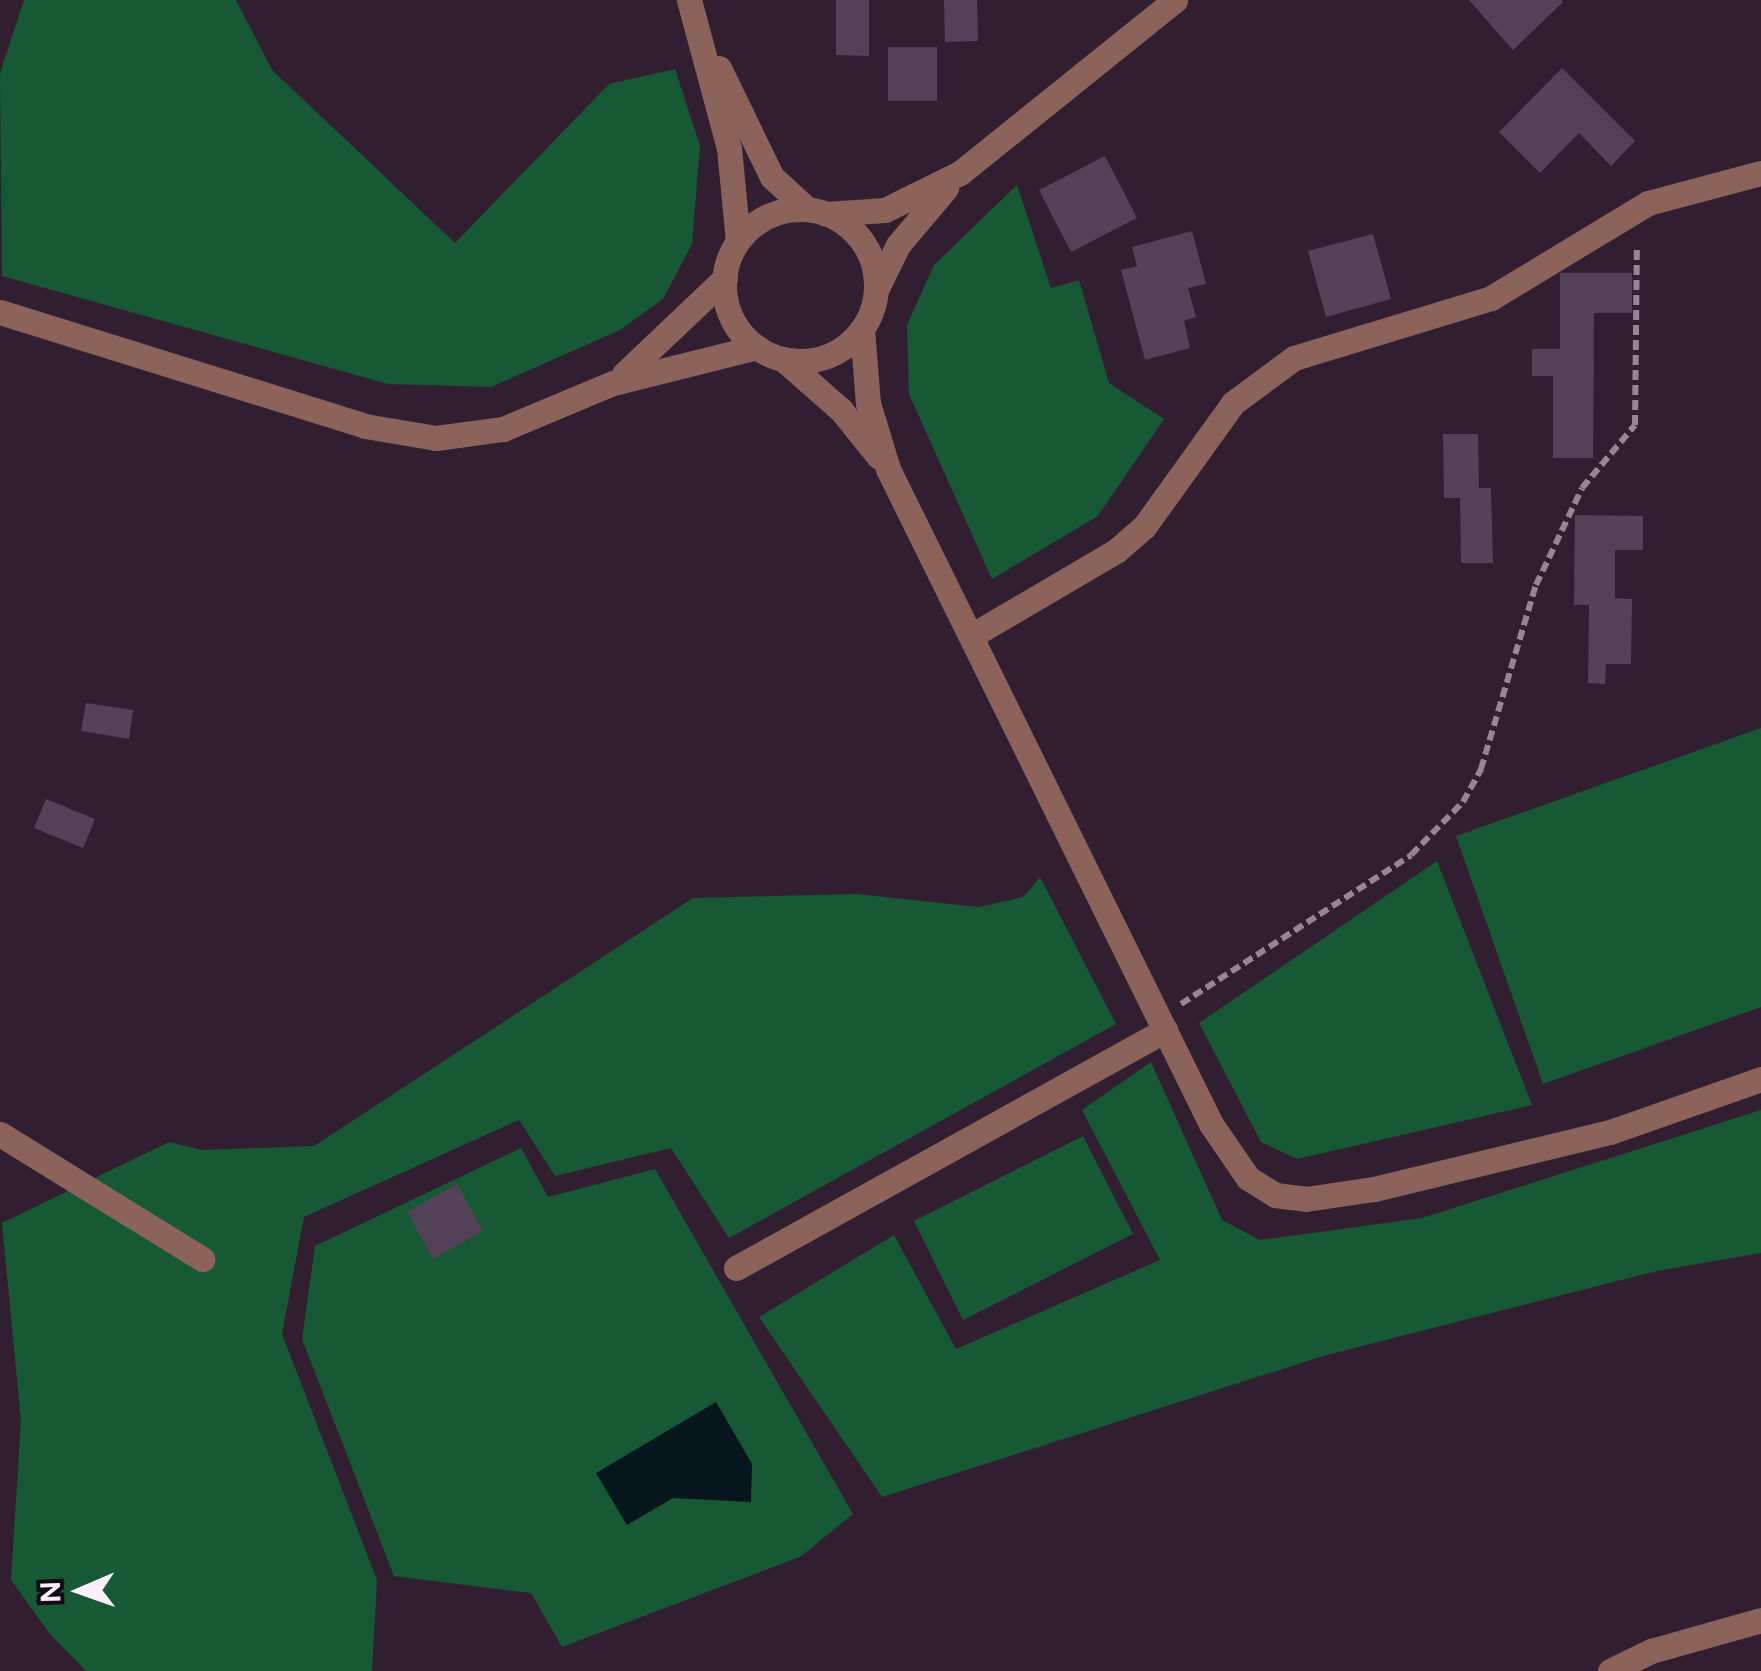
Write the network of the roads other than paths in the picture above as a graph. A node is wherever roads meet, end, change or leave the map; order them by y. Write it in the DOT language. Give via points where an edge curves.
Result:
graph roads {
  1 [pos="689,0"];
  2 [pos="1175,0"];
  3 [pos="700,33"];
  4 [pos="1761,173"];
  5 [pos="960,174"];
  6 [pos="817,211"];
  7 [pos="738,241"];
  8 [pos="725,278"];
  9 [pos="876,292"];
  10 [pos="0,312"];
  11 [pos="862,328"];
  12 [pos="757,347"];
  13 [pos="782,359"];
  14 [pos="613,383"];
  15 [pos="888,469"];
  16 [pos="971,636"];
  17 [pos="1162,1024"];
  18 [pos="1761,1079"];
  19 [pos="0,1134"];
  20 [pos="202,1259"];
  21 [pos="736,1268"];
  22 [pos="1761,1620"];
  23 [pos="1610,1671"];
  1 -- 3 [label="street"];
  2 -- 5 [label="street"];
  3 -- 6 [label="street" via="772,177"];
  3 -- 7 [label="street" via="729,148"];
  4 -- 16 [label="street" via="1638,208 1491,298 1336,344 1263,377 1233,404 1130,539"];
  5 -- 6 [label="street" via="885,210"];
  5 -- 9 [label="street" via="898,245"];
  6 -- 7 [label="street" via="768,216"];
  6 -- 9 [label="street" via="858,236"];
  7 -- 8 [label="street"];
  8 -- 12 [label="street" via="732,317"];
  8 -- 14 [label="street" via="699,311"];
  9 -- 11 [label="street"];
  10 -- 14 [label="street" via="404,436 503,429"];
  11 -- 13 [label="street" via="836,352"];
  11 -- 15 [label="street" via="868,403"];
  12 -- 13 [label="street"];
  12 -- 14 [label="street"];
  13 -- 15 [label="street" via="841,410"];
  15 -- 16 [label="street"];
  16 -- 17 [label="street"];
  17 -- 18 [label="street" via="1232,1160 1275,1195 1306,1199 1522,1156"];
  17 -- 21 [label="street"];
  19 -- 20 [label="street"];
  22 -- 23 [label="street" via="1651,1651"];
}
